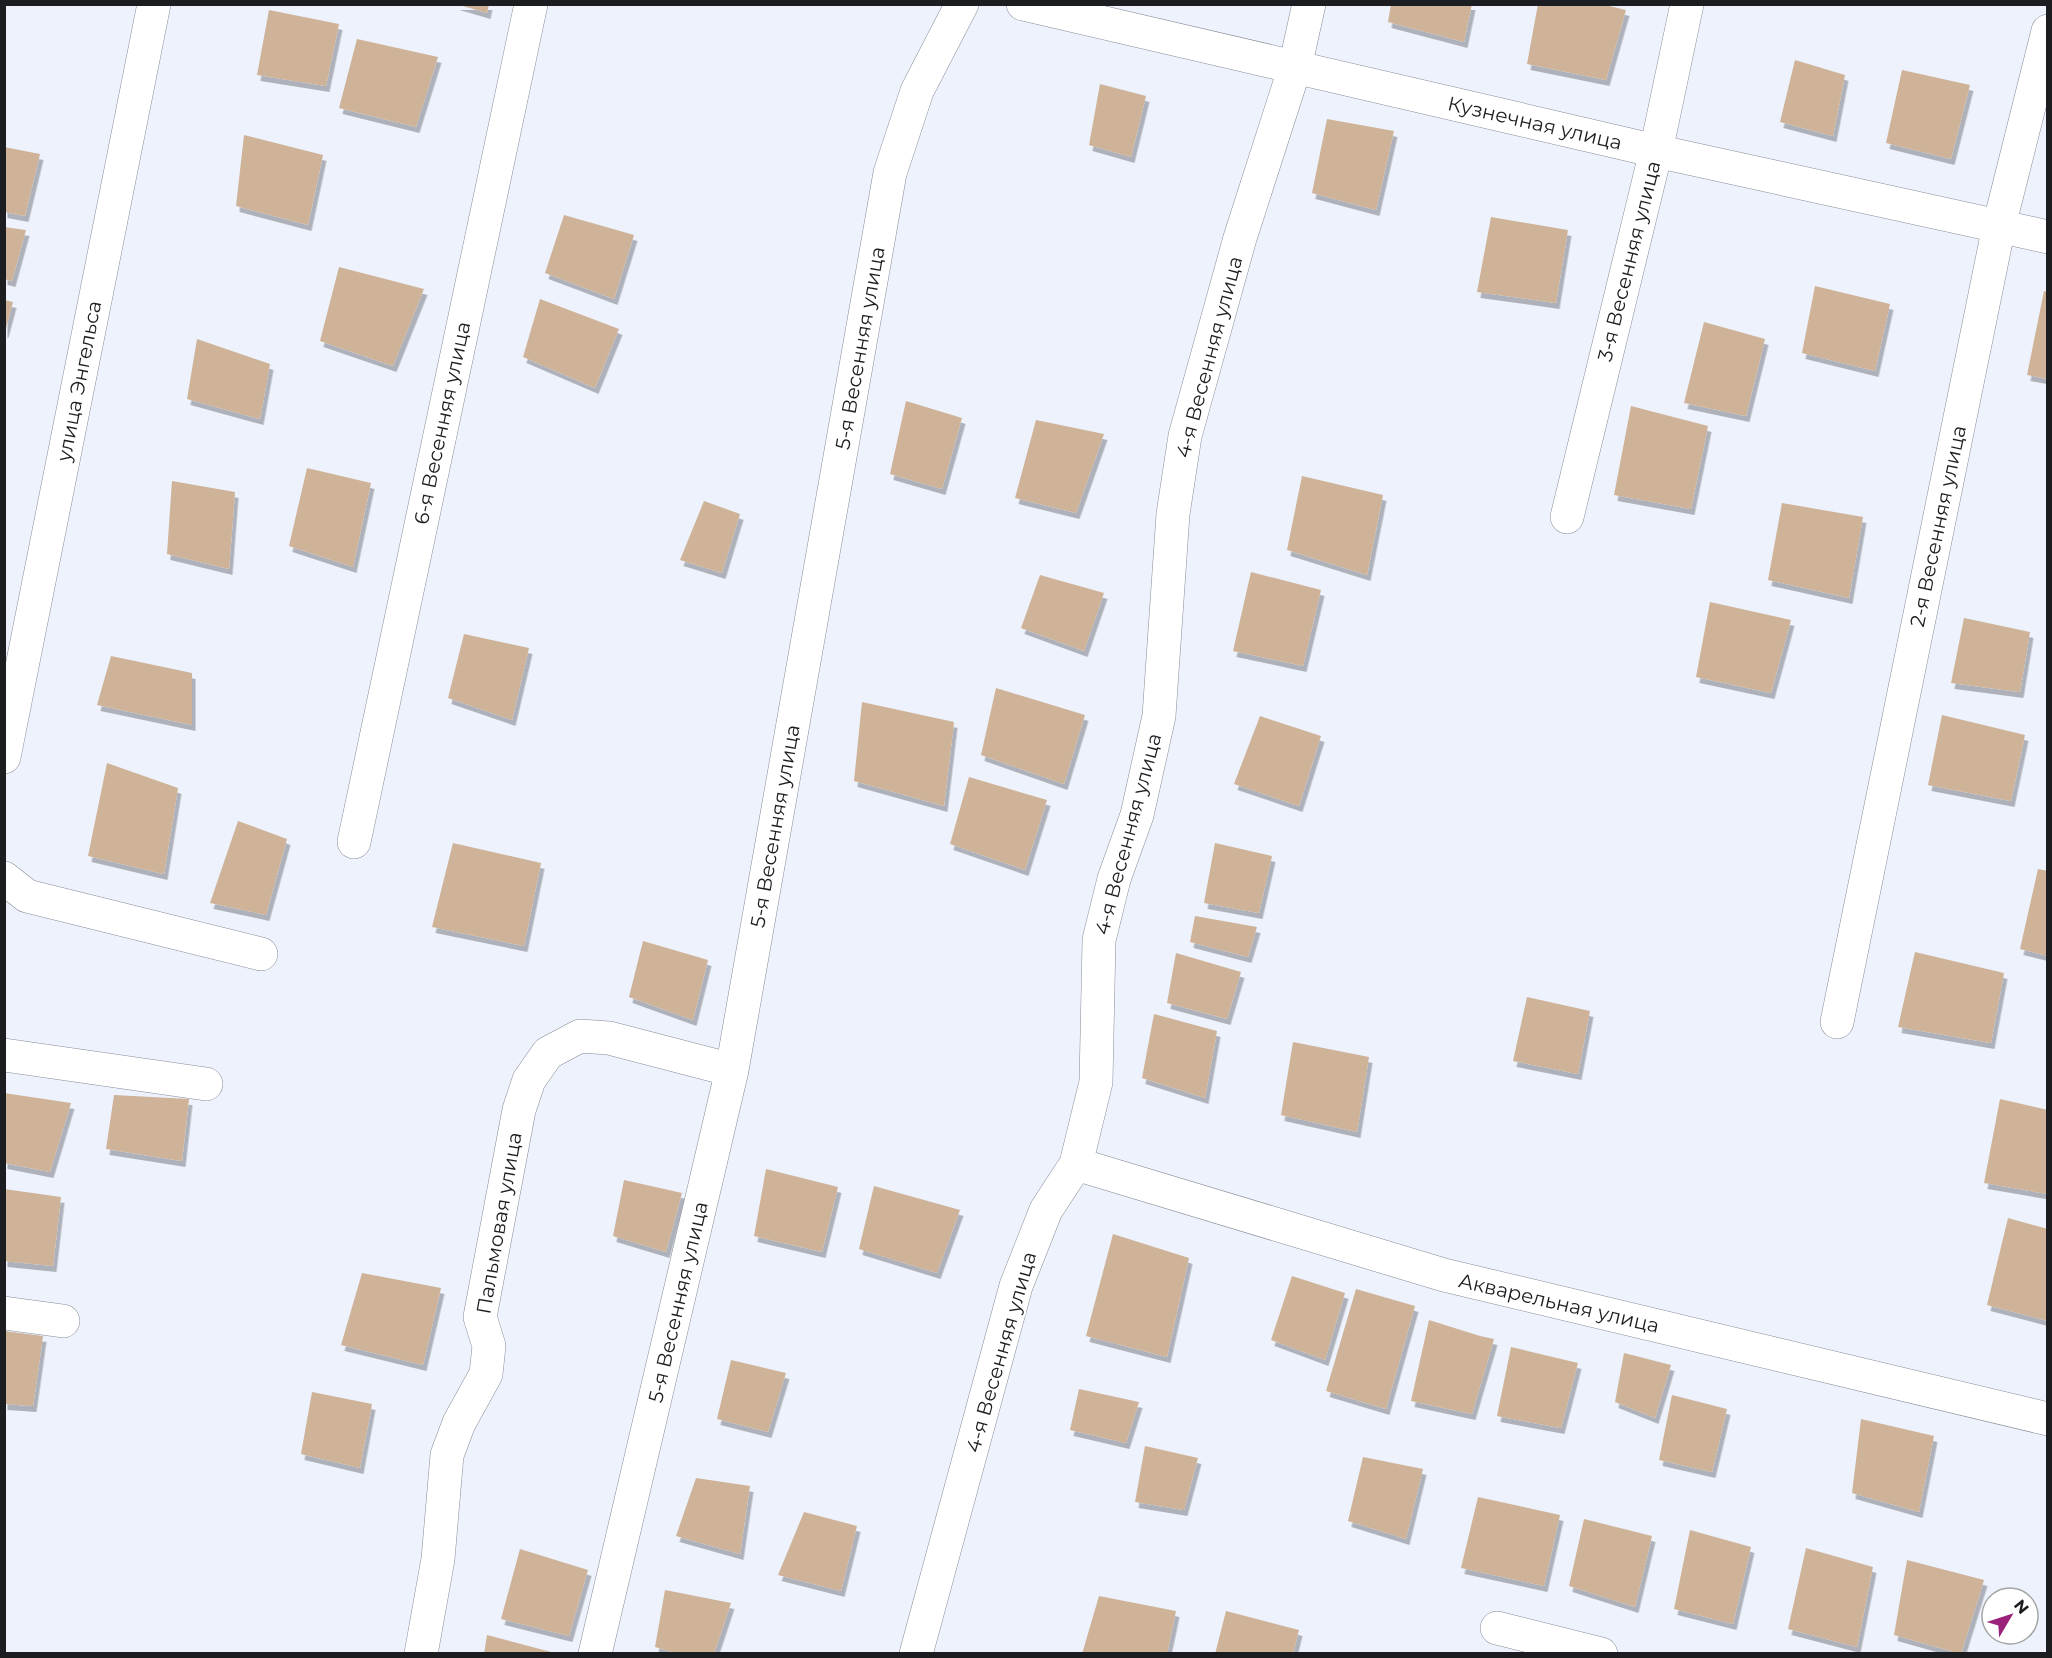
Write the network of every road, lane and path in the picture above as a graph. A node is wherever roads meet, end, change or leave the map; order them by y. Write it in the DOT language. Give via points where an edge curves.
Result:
graph roads {
  1 [pos="154,4"];
  2 [pos="531,4"];
  3 [pos="962,4"];
  4 [pos="1023,4"];
  5 [pos="1309,4"];
  6 [pos="1687,4"];
  7 [pos="2048,31"];
  8 [pos="1295,67"];
  9 [pos="1656,151"];
  10 [pos="1999,226"];
  11 [pos="2048,237"];
  12 [pos="1566,517"];
  13 [pos="4,757"];
  14 [pos="354,842"];
  15 [pos="4,878"];
  16 [pos="261,954"];
  17 [pos="1837,1022"];
  18 [pos="4,1055"];
  19 [pos="732,1071"];
  20 [pos="206,1084"];
  21 [pos="1076,1164"];
  22 [pos="4,1312"];
  23 [pos="63,1321"];
  24 [pos="2048,1419"];
  25 [pos="1497,1628"];
  26 [pos="421,1653"];
  27 [pos="595,1653"];
  28 [pos="916,1653"];
  29 [pos="1601,1653"];
  1 -- 13 [label="street, улица Энгельса"];
  2 -- 14 [label="street, 6-я Весенняя улица"];
  3 -- 19 [label="street, 5-я Весенняя улица" via="917,91 890,174"];
  4 -- 8 [label="street, Кузнечная улица"];
  5 -- 8 [label="street, 4-я Весенняя улица"];
  6 -- 9 [label="street, 3-я Весенняя улица"];
  7 -- 10 [label="street, 2-я Весенняя улица"];
  8 -- 9 [label="street, Кузнечная улица"];
  8 -- 21 [label="street, 4-я Весенняя улица" via="1240,237 1185,436 1173,514 1159,716 1137,814 1114,879 1099,940 1096,1083"];
  9 -- 10 [label="street, Кузнечная улица"];
  9 -- 12 [label="street, 3-я Весенняя улица"];
  10 -- 11 [label="street, Кузнечная улица"];
  10 -- 17 [label="street, 2-я Весенняя улица"];
  15 -- 16 [label="street" via="27,896"];
  18 -- 20 [label="street"];
  19 -- 26 [label="street, Пальмовая улица" via="609,1038 580,1036 548,1053 529,1080 519,1110 480,1317 489,1346 486,1374 459,1422 447,1455 438,1559"];
  19 -- 27 [label="street, 5-я Весенняя улица"];
  21 -- 24 [label="street, Акварельная улица" via="1444,1275"];
  21 -- 28 [label="street, 4-я Весенняя улица" via="1046,1210 1016,1286"];
  22 -- 23 [label="street"];
  25 -- 29 [label="street"];
}
